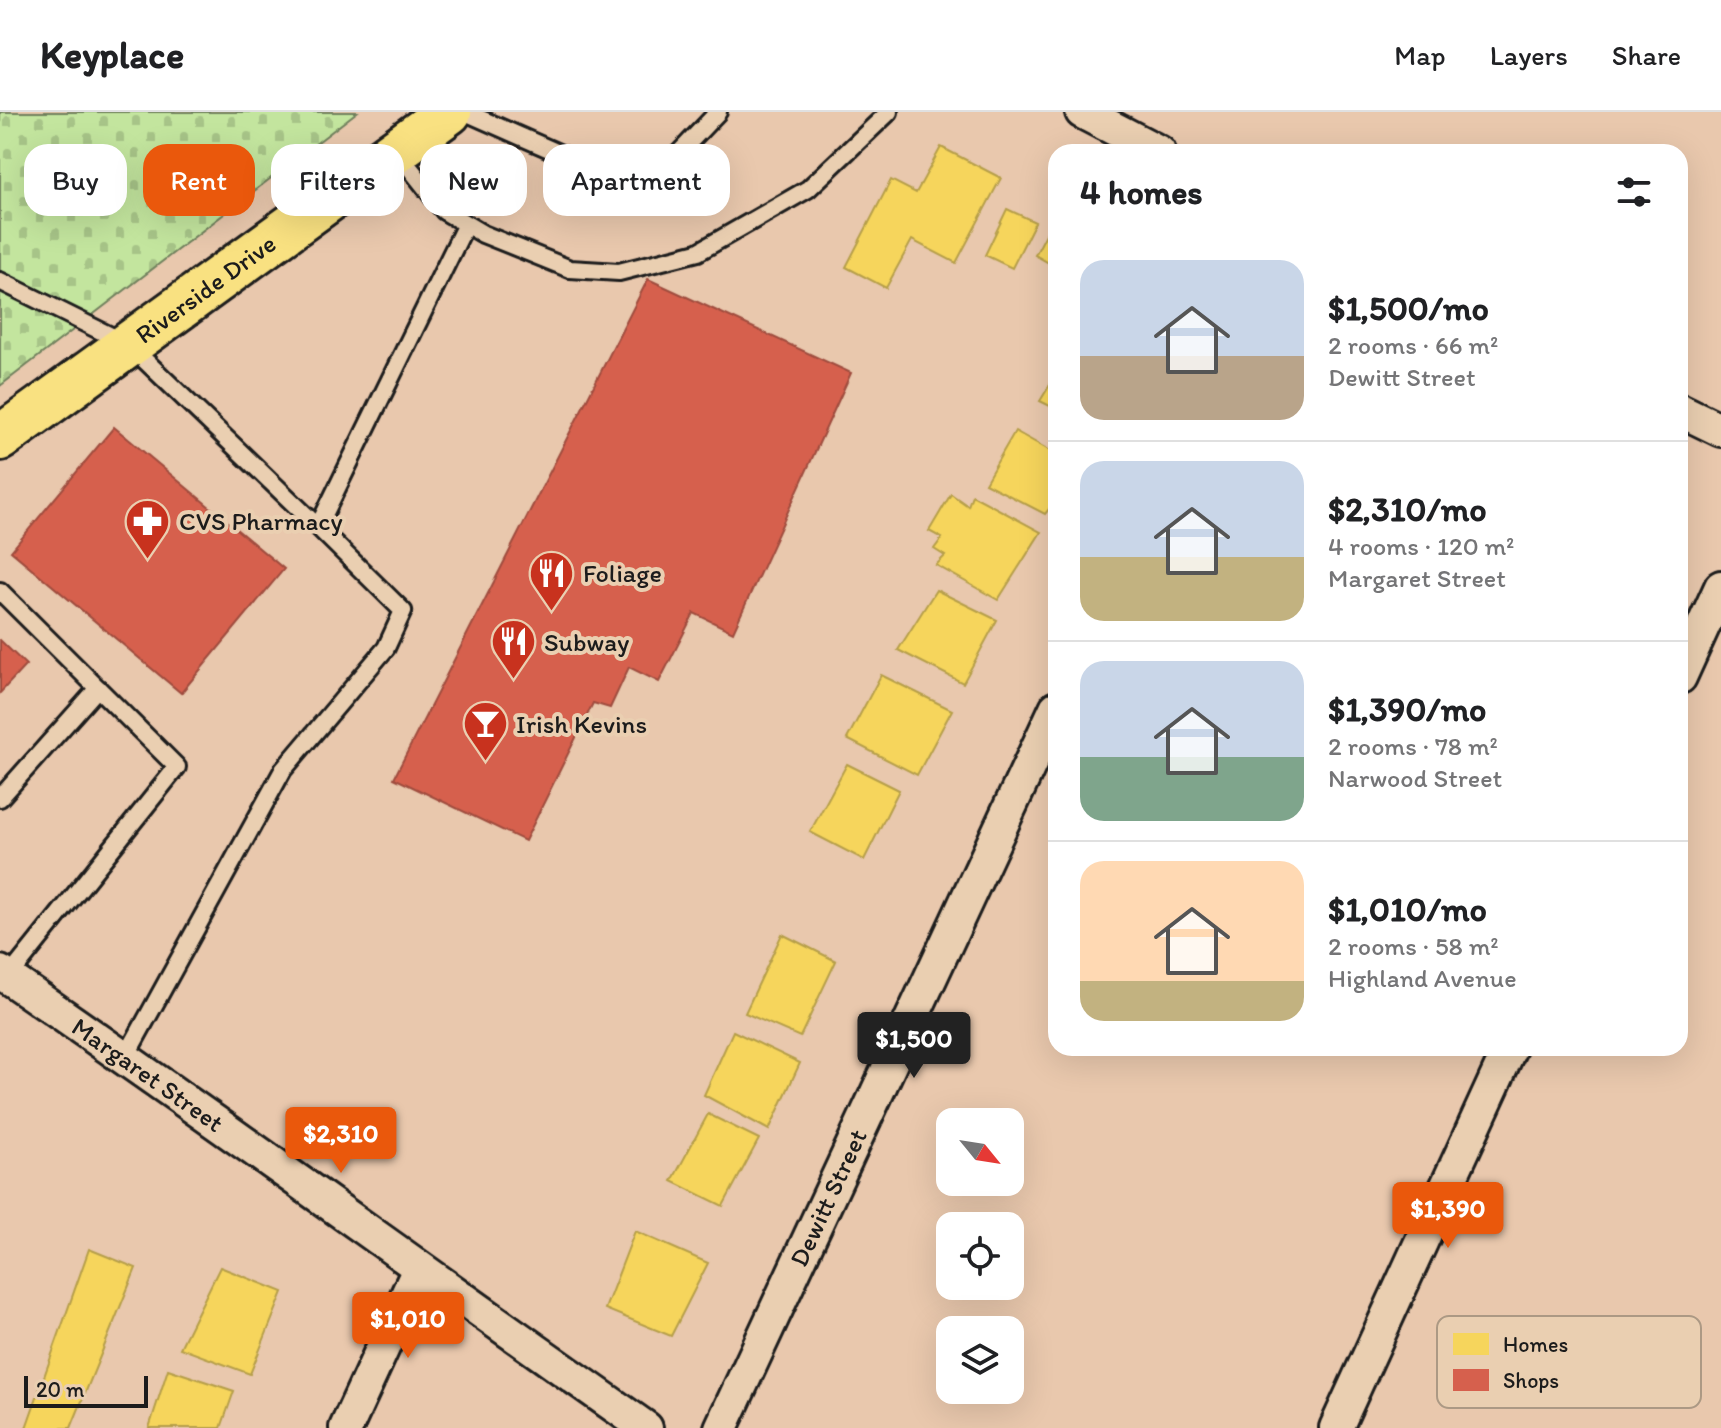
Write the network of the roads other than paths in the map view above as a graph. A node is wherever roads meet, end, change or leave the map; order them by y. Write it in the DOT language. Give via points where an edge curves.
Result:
graph roads {
  1 [pos="449,112"];
  2 [pos="465,112"];
  3 [pos="718,112"];
  4 [pos="889,112"];
  5 [pos="1082,112"];
  6 [pos="1144,144"];
  7 [pos="404,145"];
  8 [pos="404,161"];
  9 [pos="307,216"];
  10 [pos="466,224"];
  11 [pos="0,281"];
  12 [pos="129,345"];
  13 [pos="1688,414"];
  14 [pos="1721,430"];
  15 [pos="0,438"];
  16 [pos="318,527"];
  17 [pos="1721,587"];
  18 [pos="0,591"];
  19 [pos="1688,659"];
  20 [pos="98,688"];
  21 [pos="1048,725"];
  22 [pos="0,798"];
  23 [pos="4,975"];
  24 [pos="1506,1056"];
  25 [pos="125,1058"];
  26 [pos="419,1269"];
  27 [pos="346,1428"];
  28 [pos="646,1428"];
  29 [pos="721,1428"];
  30 [pos="1336,1428"];
  1 -- 7 [label="main road, Riverside Drive"];
  2 -- 3 [label="lane" via="611,176 660,173"];
  4 -- 10 [label="lane" via="808,189 698,252 619,272 570,269"];
  5 -- 6 [label="street"];
  8 -- 10 [label="lane" via="444,211"];
  9 -- 12 [label="main road, Riverside Drive"];
  10 -- 16 [label="lane"];
  11 -- 12 [label="lane"];
  12 -- 15 [label="main road, Riverside Drive"];
  12 -- 16 [label="lane"];
  13 -- 14 [label="street"];
  16 -- 25 [label="lane" via="403,611 386,648 283,770"];
  17 -- 19 [label="street"];
  18 -- 20 [label="lane"];
  20 -- 22 [label="lane"];
  20 -- 23 [label="lane" via="177,767"];
  21 -- 29 [label="street, Dewitt Street"];
  23 -- 25 [label="street, Margaret Street"];
  24 -- 30 [label="street"];
  25 -- 26 [label="street, Margaret Street"];
  26 -- 27 [label="street"];
  26 -- 28 [label="street, Margaret Street"];
}
